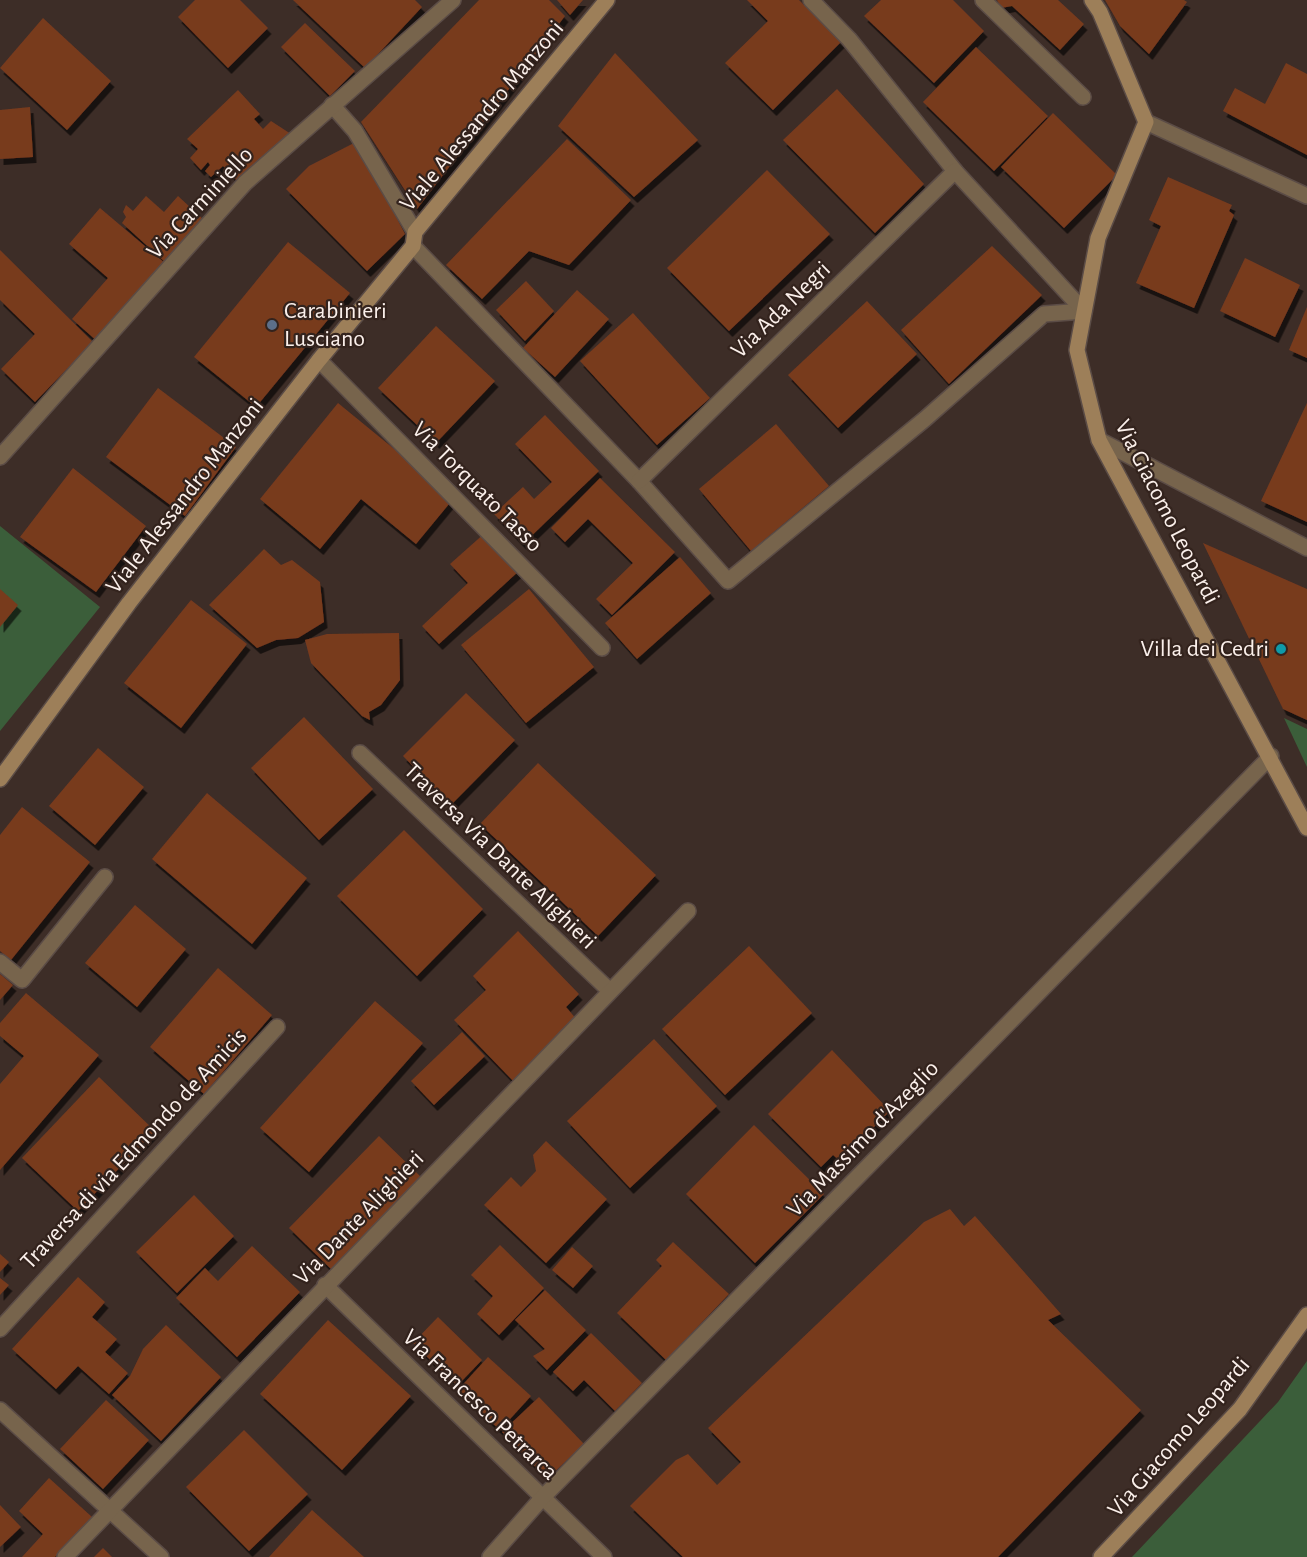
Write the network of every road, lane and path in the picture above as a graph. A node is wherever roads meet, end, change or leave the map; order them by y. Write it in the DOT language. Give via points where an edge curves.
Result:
graph roads {
  1 [pos="453,0"];
  2 [pos="607,0"];
  3 [pos="811,0"];
  4 [pos="983,0"];
  5 [pos="1092,0"];
  6 [pos="1083,98"];
  7 [pos="332,105"];
  8 [pos="1146,122"];
  9 [pos="955,171"];
  10 [pos="1307,196"];
  11 [pos="414,239"];
  12 [pos="1084,311"];
  13 [pos="320,360"];
  14 [pos="1099,440"];
  15 [pos="0,457"];
  16 [pos="639,481"];
  17 [pos="1307,548"];
  18 [pos="602,648"];
  19 [pos="360,753"];
  20 [pos="1271,756"];
  21 [pos="0,779"];
  22 [pos="1307,828"];
  23 [pos="105,878"];
  24 [pos="688,911"];
  25 [pos="0,962"];
  26 [pos="610,991"];
  27 [pos="277,1027"];
  28 [pos="325,1285"];
  29 [pos="1307,1315"];
  30 [pos="0,1329"];
  31 [pos="0,1410"];
  32 [pos="543,1497"];
  33 [pos="109,1509"];
  34 [pos="65,1557"];
  35 [pos="161,1557"];
  36 [pos="490,1557"];
  37 [pos="604,1557"];
  38 [pos="1101,1557"];
  1 -- 7 [label="street, Via Carminiello"];
  2 -- 11 [label="street, Viale Alessandro Manzoni"];
  3 -- 9 [label="street" via="849,39"];
  4 -- 6 [label="street"];
  5 -- 8 [label="street"];
  7 -- 11 [label="street, Viale Alessandro Manzoni" via="355,131"];
  7 -- 15 [label="street, Via Carminiello" via="245,183"];
  8 -- 10 [label="street"];
  8 -- 12 [label="street, Via Giacomo Leopardi" via="1098,238"];
  9 -- 12 [label="street"];
  9 -- 16 [label="street, Via Ada Negri"];
  11 -- 13 [label="street, Viale Alessandro Manzoni"];
  11 -- 16 [label="street, Viale Alessandro Manzoni"];
  12 -- 14 [label="street, Via Giacomo Leopardi" via="1077,350"];
  12 -- 16 [label="street, Viale Alessandro Manzoni" via="1044,314 926,419 728,581"];
  13 -- 18 [label="street, Via Torquato Tasso"];
  13 -- 21 [label="street, Viale Alessandro Manzoni" via="129,603"];
  14 -- 17 [label="street"];
  14 -- 20 [label="street, Via Giacomo Leopardi"];
  19 -- 26 [label="street, Traversa Via Dante Alighieri"];
  20 -- 22 [label="street, Via Giacomo Leopardi"];
  20 -- 32 [label="street, Via Massimo d'Azeglio"];
  23 -- 25 [label="street" via="22,980"];
  24 -- 26 [label="street, Via Dante Alighieri"];
  26 -- 28 [label="street, Via Dante Alighieri"];
  27 -- 30 [label="street, Traversa di via Edmondo de Amicis"];
  28 -- 32 [label="street, Via Francesco Petrarca"];
  28 -- 33 [label="street, Via Dante Alighieri"];
  29 -- 38 [label="street, Via Giacomo Leopardi" via="1240,1409"];
  31 -- 33 [label="street"];
  32 -- 36 [label="street, Via Massimo d'Azeglio"];
  32 -- 37 [label="street, Via Francesco Petrarca"];
  33 -- 34 [label="street, Via Dante Alighieri"];
  33 -- 35 [label="street"];
}
